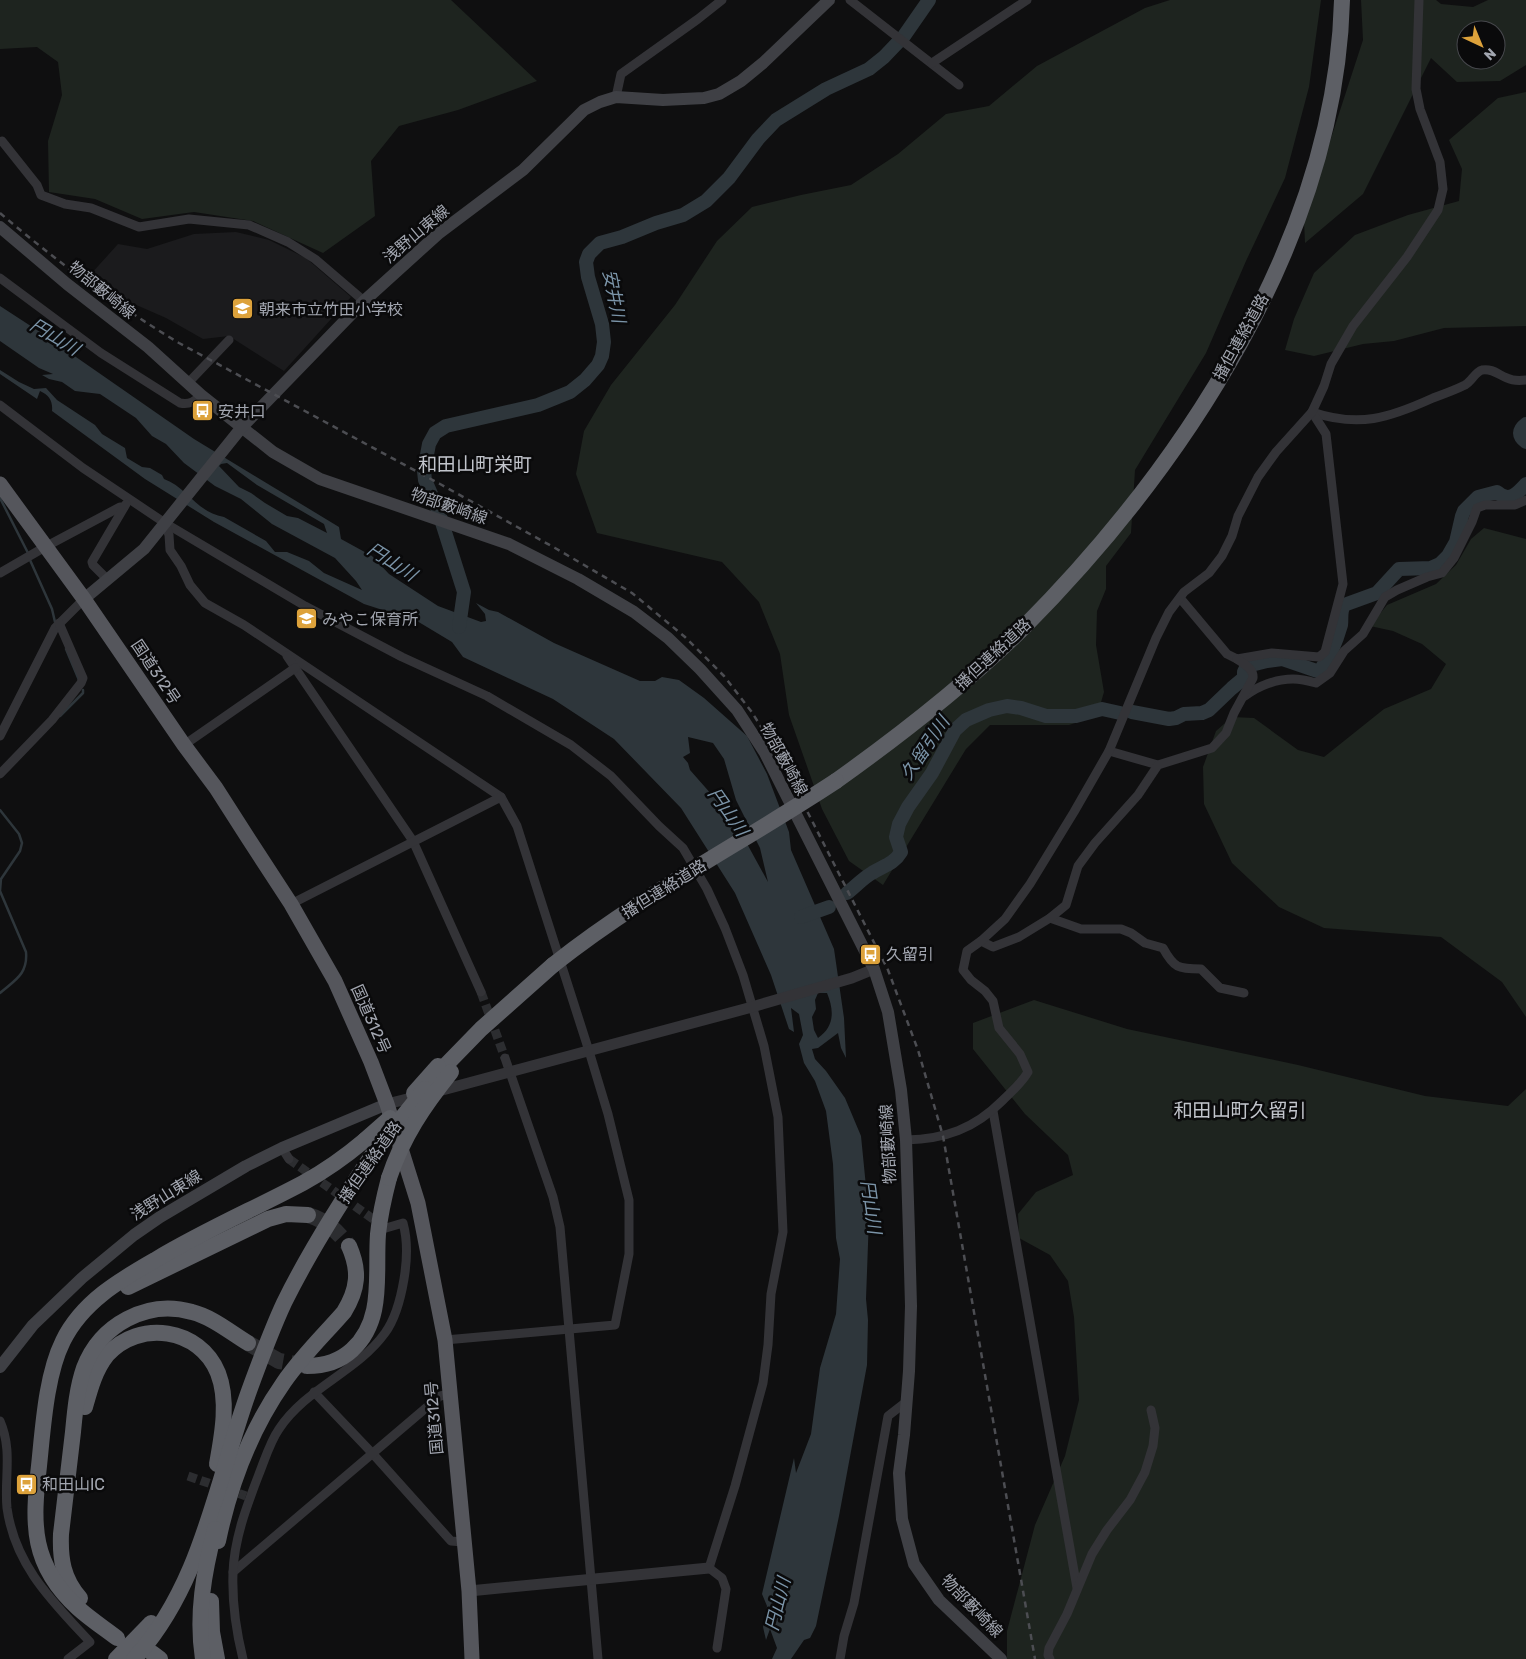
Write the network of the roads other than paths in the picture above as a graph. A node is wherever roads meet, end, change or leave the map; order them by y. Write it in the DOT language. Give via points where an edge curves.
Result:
graph roads {
  1 [pos="722,0"];
  2 [pos="829,0"];
  3 [pos="850,0"];
  4 [pos="1027,0"];
  5 [pos="1342,0"];
  6 [pos="1419,0"];
  7 [pos="932,63"];
  8 [pos="959,85"];
  9 [pos="616,97"];
  10 [pos="2,140"];
  11 [pos="0,228"];
  12 [pos="0,278"];
  13 [pos="364,301"];
  14 [pos="229,340"];
  15 [pos="1526,380"];
  16 [pos="189,382"];
  17 [pos="201,394"];
  18 [pos="0,405"];
  19 [pos="1312,412"];
  20 [pos="242,427"];
  21 [pos="0,484"];
  22 [pos="129,499"];
  23 [pos="1526,500"];
  24 [pos="124,507"];
  25 [pos="167,520"];
  26 [pos="45,546"];
  27 [pos="0,573"];
  28 [pos="108,580"];
  29 [pos="1180,598"];
  30 [pos="84,599"];
  31 [pos="59,623"];
  32 [pos="285,654"];
  33 [pos="1243,664"];
  34 [pos="295,668"];
  35 [pos="1243,697"];
  36 [pos="0,736"];
  37 [pos="184,744"];
  38 [pos="1109,751"];
  39 [pos="1158,765"];
  40 [pos="0,774"];
  41 [pos="501,797"];
  42 [pos="413,841"];
  43 [pos="291,904"];
  44 [pos="1050,918"];
  45 [pos="981,941"];
  46 [pos="874,969"];
  47 [pos="481,992"];
  48 [pos="1244,993"];
  49 [pos="756,1006"];
  50 [pos="589,1051"];
  51 [pos="505,1058"];
  52 [pos="444,1069"];
  53 [pos="510,1072"];
  54 [pos="387,1104"];
  55 [pos="993,1111"];
  56 [pos="906,1140"];
  57 [pos="370,1146"];
  58 [pos="308,1215"];
  59 [pos="386,1228"];
  60 [pos="349,1246"];
  61 [pos="568,1329"];
  62 [pos="68,1331"];
  63 [pos="445,1340"];
  64 [pos="248,1343"];
  65 [pos="307,1366"];
  66 [pos="0,1367"];
  67 [pos="314,1392"];
  68 [pos="450,1394"];
  69 [pos="906,1402"];
  70 [pos="1151,1410"];
  71 [pos="1,1426"];
  72 [pos="373,1454"];
  73 [pos="225,1476"];
  74 [pos="67,1483"];
  75 [pos="463,1542"];
  76 [pos="709,1568"];
  77 [pos="198,1571"];
  78 [pos="233,1572"];
  79 [pos="591,1580"];
  80 [pos="1077,1588"];
  81 [pos="469,1591"];
  82 [pos="717,1648"];
  83 [pos="68,1659"];
  84 [pos="116,1659"];
  85 [pos="134,1659"];
  86 [pos="203,1659"];
  87 [pos="217,1659"];
  88 [pos="243,1659"];
  89 [pos="472,1659"];
  90 [pos="598,1659"];
  91 [pos="840,1659"];
  92 [pos="1001,1659"];
  93 [pos="1050,1659"];
  1 -- 9 [label="street" via="621,74"];
  2 -- 9 [label="main road, 浅野山東線" via="741,82 719,94 662,100"];
  3 -- 7 [label="street"];
  4 -- 7 [label="street"];
  5 -- 52 [label="highway, 播但連絡道路, bridge" via="1335,73 1324,130 1309,187 1289,242 1233,356 1191,424 1115,526 1021,629 915,723 798,806 605,926 524,989"];
  6 -- 19 [label="street" via="1416,89 1440,162 1444,189 1438,210 1407,257 1353,326 1331,364"];
  7 -- 8 [label="street"];
  9 -- 13 [label="main road, 浅野山東線" via="584,110 523,170 438,234"];
  10 -- 13 [label="street" via="37,184 41,195 65,204 91,208 139,227 189,219 249,225 288,242 315,259"];
  11 -- 16 [label="main road, 物部藪崎線"];
  12 -- 17 [label="street" via="101,353 180,403 194,402"];
  13 -- 20 [label="main road, 浅野山東線"];
  14 -- 16 [label="street"];
  15 -- 19 [label="street" via="1514,380 1485,369 1466,384 1401,412 1377,418 1350,421"];
  16 -- 17 [label="main road, 物部藪崎線"];
  17 -- 20 [label="main road, 物部藪崎線"];
  18 -- 22 [label="street" via="82,468"];
  19 -- 29 [label="street" via="1258,477 1222,556 1209,573"];
  19 -- 33 [label="street" via="1326,434 1343,584 1325,652 1319,657 1272,653"];
  20 -- 25 [label="main road, 浅野山東線"];
  20 -- 46 [label="main road, 物部藪崎線" via="273,452 320,479 509,544 606,594 661,633 737,710 765,753"];
  21 -- 26 [label="highway, 国道312号"];
  22 -- 24 [label="street"];
  22 -- 25 [label="street"];
  23 -- 35 [label="street" via="1515,505 1477,508 1454,558 1442,573 1385,597 1363,634 1344,651 1330,674 1316,683 1293,679 1273,682"];
  24 -- 26 [label="street"];
  24 -- 28 [label="street" via="92,562"];
  25 -- 28 [label="main road, 浅野山東線" via="144,549"];
  25 -- 32 [label="street" via="170,550 190,585 205,603"];
  25 -- 49 [label="street" via="305,606 545,728 611,776 683,848 726,928"];
  26 -- 27 [label="street"];
  26 -- 30 [label="highway, 国道312号"];
  28 -- 30 [label="main road, 浅野山東線"];
  29 -- 33 [label="street" via="1227,654"];
  29 -- 38 [label="street" via="1156,638"];
  30 -- 31 [label="street"];
  30 -- 37 [label="highway, 国道312号"];
  31 -- 36 [label="street"];
  31 -- 40 [label="street" via="83,678 52,720"];
  32 -- 34 [label="street"];
  32 -- 41 [label="street"];
  33 -- 35 [label="street" via="1253,674"];
  34 -- 37 [label="street"];
  34 -- 42 [label="street"];
  35 -- 39 [label="street" via="1226,733 1212,748"];
  37 -- 43 [label="highway, 国道312号"];
  38 -- 39 [label="street"];
  38 -- 45 [label="street" via="1030,884 1005,918"];
  39 -- 44 [label="street" via="1138,795 1078,866 1066,905"];
  41 -- 42 [label="street"];
  41 -- 50 [label="street" via="516,826"];
  42 -- 43 [label="street"];
  42 -- 47 [label="street"];
  43 -- 54 [label="highway, 国道312号" via="335,981"];
  44 -- 45 [label="street" via="1019,937 993,947"];
  44 -- 48 [label="street" via="1081,929 1121,929 1145,943 1163,948 1172,963 1184,969 1201,968 1220,988"];
  45 -- 55 [label="street" via="967,950 963,970 994,1001 999,1028 1020,1054 1028,1072"];
  46 -- 49 [label="street"];
  46 -- 56 [label="main road, 物部藪崎線" via="895,1047"];
  49 -- 50 [label="street"];
  49 -- 76 [label="street" via="778,1117 783,1232 762,1382 736,1486"];
  50 -- 53 [label="street"];
  50 -- 61 [label="street" via="629,1200 629,1254 615,1325"];
  51 -- 53 [label="street"];
  52 -- 57 [label="highway, 播但連絡道路, bridge"];
  52 -- 65 [label="highway, bridge" via="403,1142 389,1178 380,1220 377,1294 371,1324 361,1340 341,1358 323,1365"];
  53 -- 54 [label="street"];
  53 -- 61 [label="street" via="553,1197 560,1227"];
  54 -- 63 [label="highway, 国道312号" via="418,1203"];
  54 -- 66 [label="main road, 浅野山東線" via="286,1153 246,1166 160,1217 82,1278 33,1325"];
  55 -- 56 [label="street" via="953,1133"];
  55 -- 80 [label="street"];
  56 -- 69 [label="main road, 物部藪崎線" via="911,1306"];
  57 -- 62 [label="highway" via="133,1273 98,1298"];
  57 -- 73 [label="highway, 播但連絡道路" via="284,1304 241,1414"];
  58 -- 62 [label="highway" via="286,1214 256,1224 106,1297"];
  59 -- 67 [label="street" via="403,1223 406,1232 405,1274 394,1316 373,1347"];
  60 -- 73 [label="highway" via="357,1274 350,1303 284,1382"];
  61 -- 63 [label="street"];
  61 -- 79 [label="street"];
  62 -- 74 [label="highway" via="51,1375 35,1497 35,1528 39,1551 55,1582 78,1608 120,1635 82,1600 66,1577 61,1550"];
  63 -- 68 [label="highway, 国道312号"];
  64 -- 74 [label="highway" via="214,1321 183,1310 150,1310 117,1324 94,1348 84,1367 76,1402"];
  67 -- 72 [label="street"];
  67 -- 78 [label="street" via="279,1429 269,1449 248,1496"];
  68 -- 72 [label="street" via="440,1396"];
  68 -- 75 [label="highway, 国道312号"];
  69 -- 91 [label="street" via="888,1416 854,1603"];
  69 -- 92 [label="main road, 物部藪崎線" via="899,1474 902,1519 914,1564 939,1600"];
  70 -- 80 [label="street" via="1155,1428 1145,1472 1130,1500 1092,1554"];
  71 -- 83 [label="street" via="6,1435 8,1454 7,1507 19,1550 42,1590 90,1642"];
  72 -- 75 [label="street" via="450,1541"];
  72 -- 78 [label="street"];
  73 -- 74 [label="highway" via="220,1442 223,1407 218,1375 209,1358 196,1345 180,1336 161,1332 143,1334 124,1342 100,1365 83,1412"];
  73 -- 77 [label="highway" via="202,1529"];
  73 -- 77 [label="highway" via="219,1526"];
  73 -- 77 [label="highway" via="226,1507"];
  73 -- 77 [label="highway" via="200,1526"];
  75 -- 81 [label="highway, 国道312号"];
  76 -- 79 [label="street"];
  76 -- 82 [label="street" via="722,1578 726,1589"];
  77 -- 84 [label="highway" via="173,1592 143,1633"];
  77 -- 85 [label="highway"];
  77 -- 86 [label="highway"];
  77 -- 87 [label="highway" via="210,1613"];
  78 -- 88 [label="street" via="234,1609"];
  79 -- 81 [label="street"];
  79 -- 90 [label="street"];
  80 -- 93 [label="street" via="1049,1648"];
  81 -- 89 [label="highway, 国道312号"];
}
